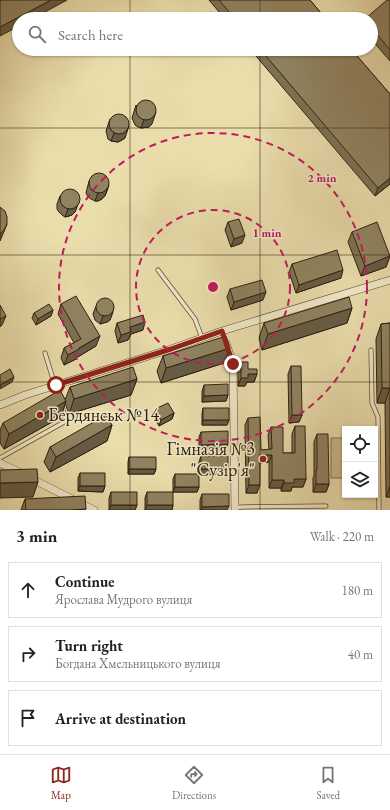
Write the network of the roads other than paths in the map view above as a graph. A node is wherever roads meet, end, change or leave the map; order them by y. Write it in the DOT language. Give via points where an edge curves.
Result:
graph roads {
  1 [pos="158,270"];
  2 [pos="390,280"];
  3 [pos="222,331"];
  4 [pos="202,338"];
  5 [pos="371,350"];
  6 [pos="45,352"];
  7 [pos="56,385"];
  8 [pos="0,405"];
  9 [pos="0,458"];
  10 [pos="0,463"];
  11 [pos="326,506"];
  12 [pos="235,509"];
  13 [pos="94,510"];
  14 [pos="379,510"];
  1 -- 4 [label="lane" via="195,319"];
  2 -- 3 [label="street"];
  3 -- 4 [label="street"];
  3 -- 12 [label="street" via="233,364"];
  4 -- 7 [label="street"];
  5 -- 14 [label="lane" via="372,403 378,417"];
  6 -- 7 [label="lane"];
  7 -- 8 [label="street"];
  7 -- 9 [label="lane" via="66,421"];
  10 -- 13 [label="street"];
  11 -- 12 [label="lane"];
}
